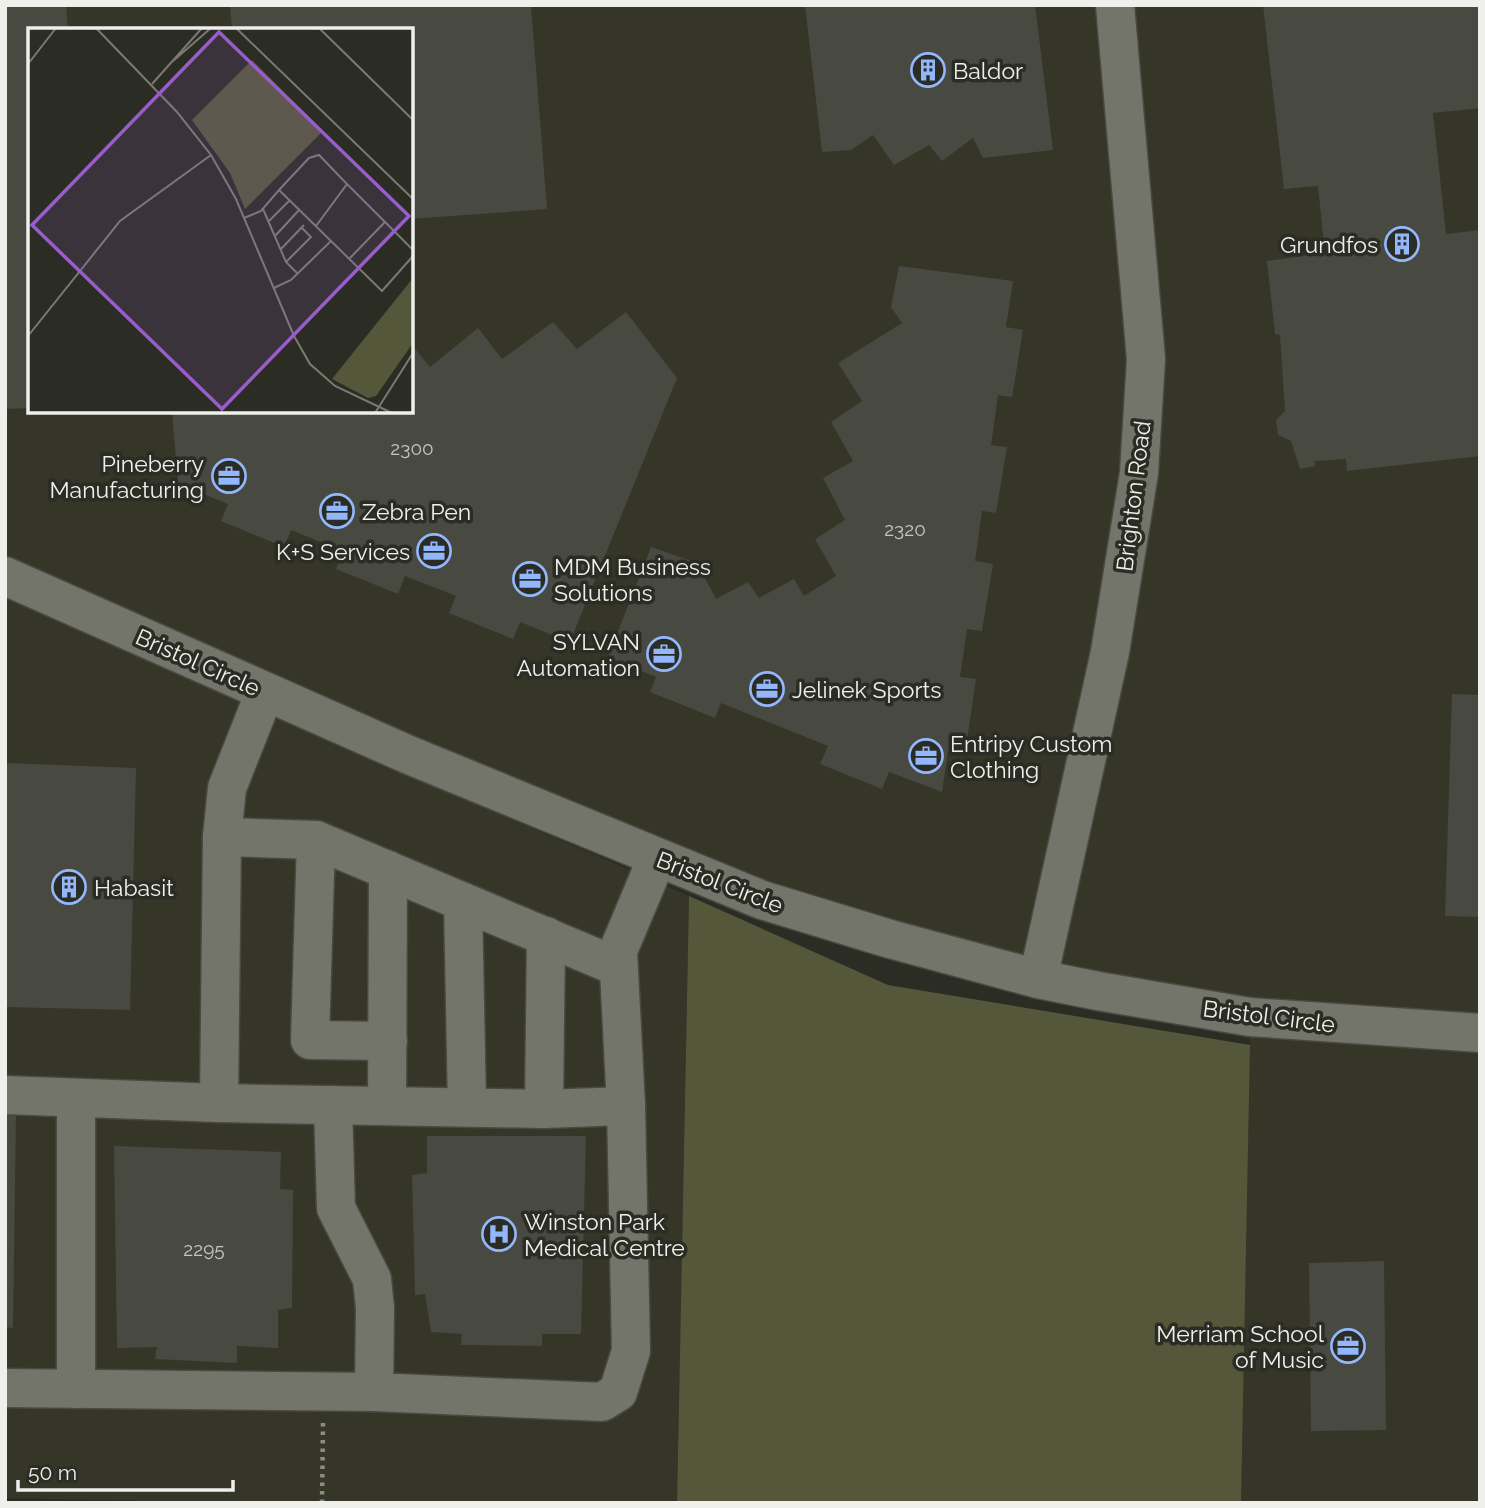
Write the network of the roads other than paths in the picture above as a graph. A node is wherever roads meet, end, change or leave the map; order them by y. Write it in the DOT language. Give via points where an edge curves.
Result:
graph roads {
  1 [pos="1115,5"];
  2 [pos="5,576"];
  3 [pos="265,692"];
  4 [pos="222,837"];
  5 [pos="316,840"];
  6 [pos="657,858"];
  7 [pos="388,870"];
  8 [pos="463,902"];
  9 [pos="546,936"];
  10 [pos="618,967"];
  11 [pos="1038,979"];
  12 [pos="1480,1034"];
  13 [pos="387,1041"];
  14 [pos="5,1095"];
  15 [pos="76,1097"];
  16 [pos="219,1102"];
  17 [pos="333,1105"];
  18 [pos="387,1105"];
  19 [pos="626,1106"];
  20 [pos="467,1107"];
  21 [pos="544,1109"];
  22 [pos="5,1388"];
  23 [pos="76,1389"];
  24 [pos="374,1392"];
  1 -- 11 [label="street, Brighton Road" via="1146,359 1139,473 1110,652"];
  2 -- 3 [label="street, Bristol Circle"];
  3 -- 4 [label="street" via="227,788"];
  3 -- 6 [label="street, Bristol Circle"];
  4 -- 5 [label="street"];
  4 -- 16 [label="street"];
  5 -- 7 [label="street"];
  5 -- 13 [label="street" via="310,1040"];
  6 -- 10 [label="street" via="618,951"];
  6 -- 11 [label="street, Bristol Circle" via="762,900"];
  7 -- 8 [label="street"];
  7 -- 13 [label="street"];
  8 -- 9 [label="street"];
  8 -- 20 [label="street"];
  9 -- 10 [label="street"];
  9 -- 21 [label="street"];
  10 -- 19 [label="street"];
  11 -- 12 [label="street, Bristol Circle" via="1250,1017"];
  13 -- 18 [label="street"];
  14 -- 15 [label="street"];
  15 -- 16 [label="street"];
  15 -- 23 [label="street"];
  16 -- 17 [label="street"];
  17 -- 18 [label="street"];
  17 -- 24 [label="street" via="336,1208 372,1279"];
  18 -- 20 [label="street"];
  19 -- 21 [label="street"];
  19 -- 24 [label="street" via="631,1351 618,1392 602,1402"];
  20 -- 21 [label="street"];
  22 -- 23 [label="street"];
  23 -- 24 [label="street"];
}
